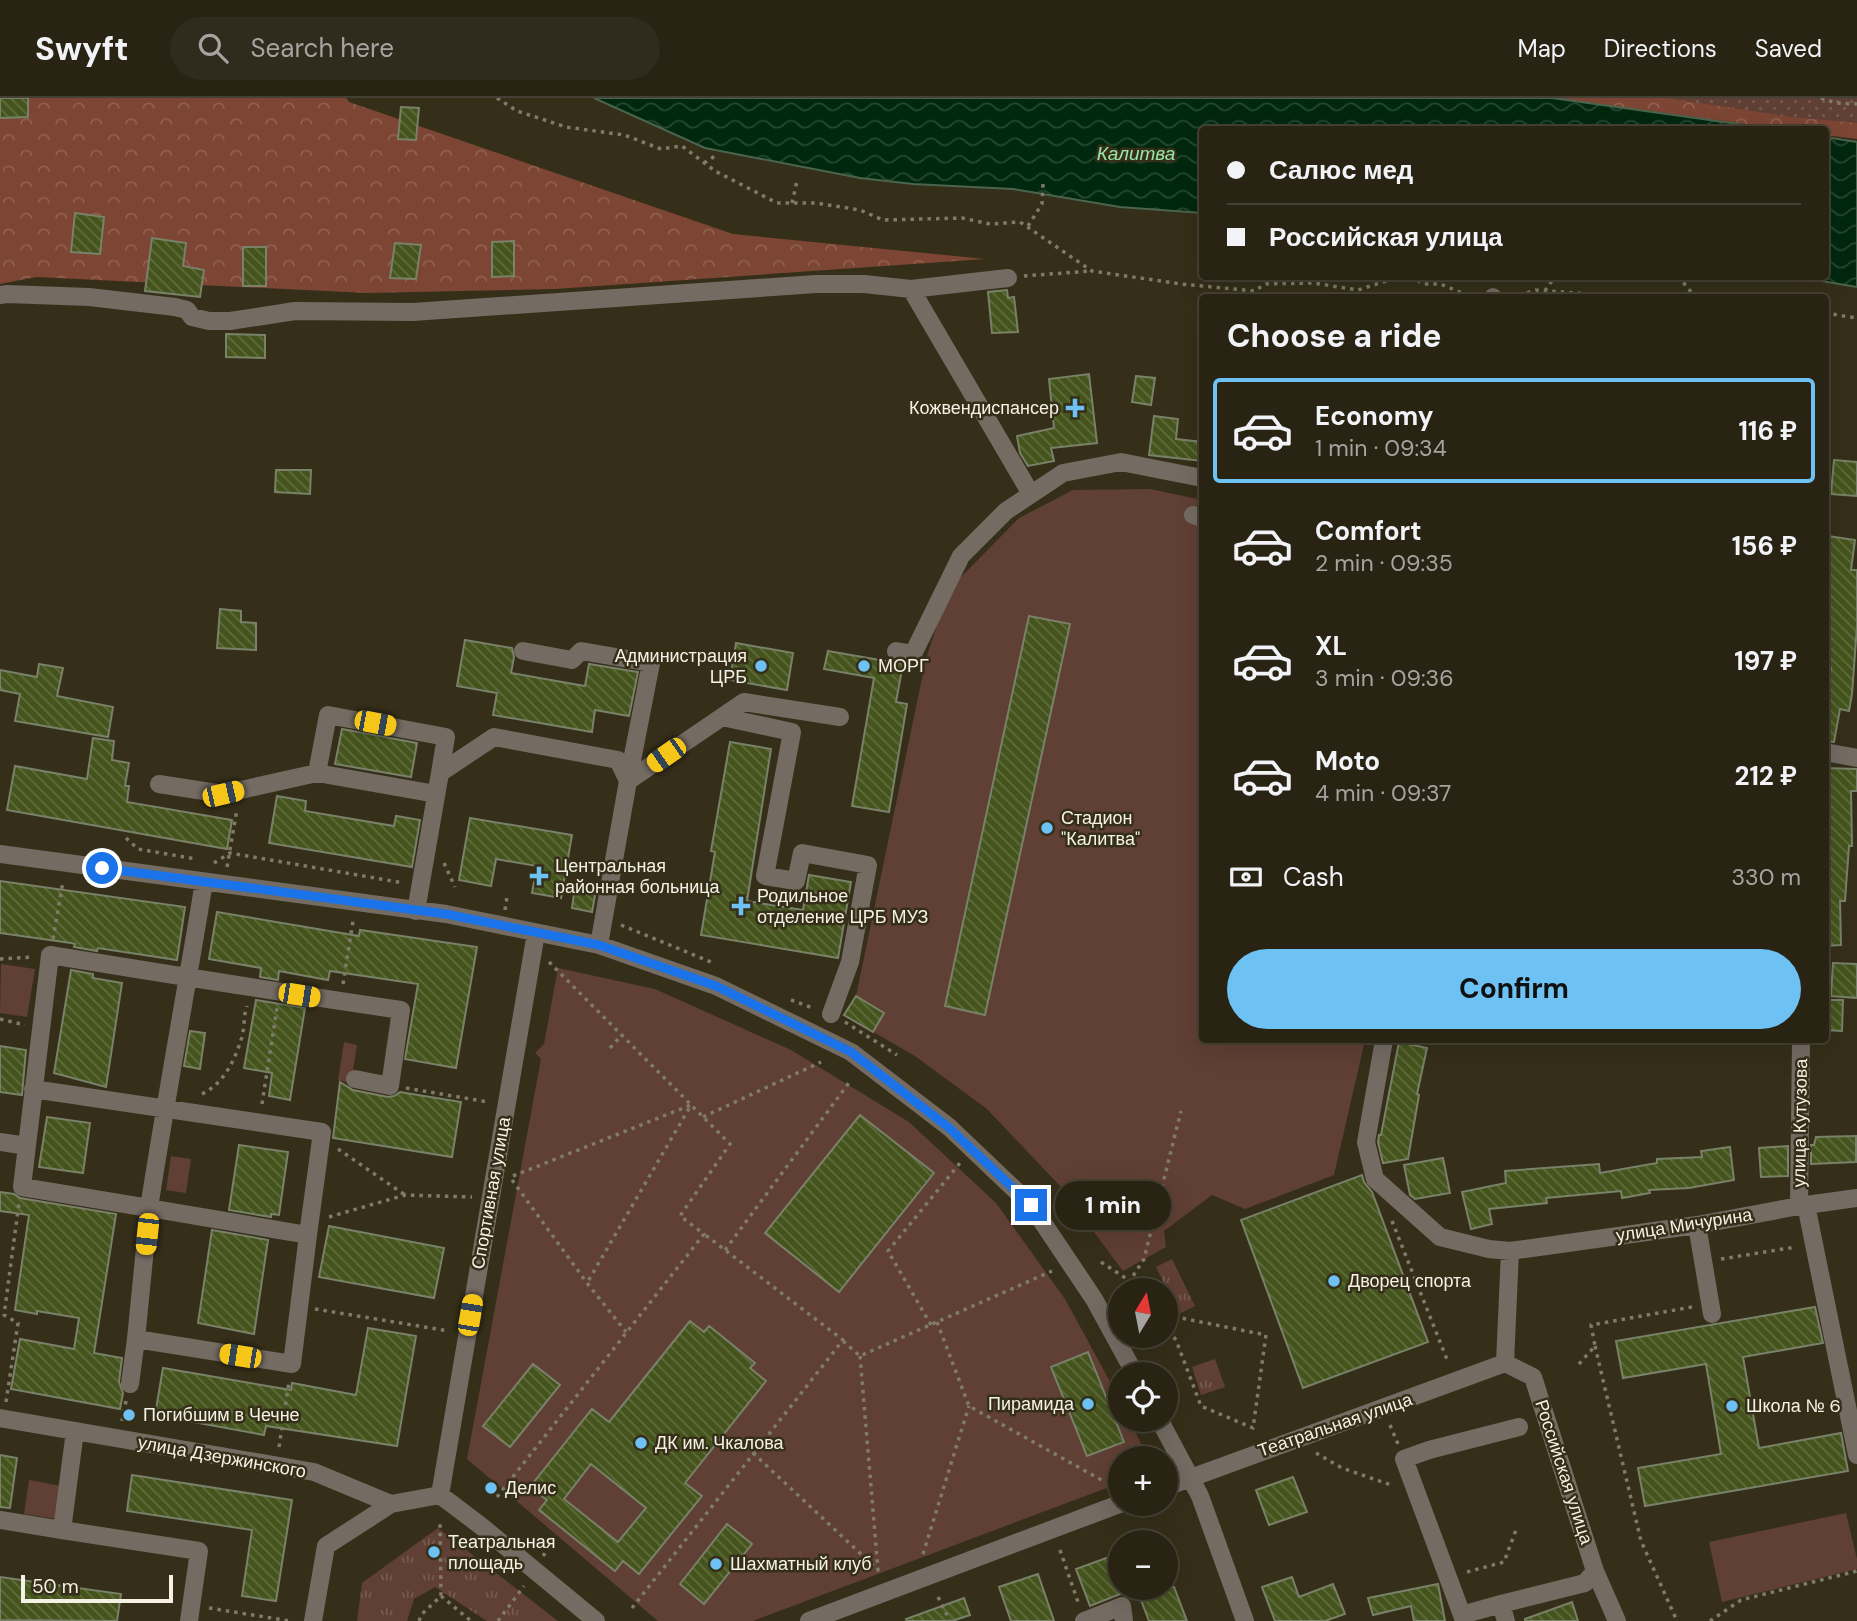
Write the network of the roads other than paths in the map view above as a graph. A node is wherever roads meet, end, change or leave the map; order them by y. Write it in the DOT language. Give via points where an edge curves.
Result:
graph roads {
  1 [pos="1008,278"];
  2 [pos="911,289"];
  3 [pos="0,295"];
  4 [pos="1199,477"];
  5 [pos="1031,494"];
  6 [pos="523,651"];
  7 [pos="896,651"];
  8 [pos="722,717"];
  9 [pos="840,717"];
  10 [pos="1829,753"];
  11 [pos="1857,758"];
  12 [pos="317,773"];
  13 [pos="440,773"];
  14 [pos="628,781"];
  15 [pos="159,784"];
  16 [pos="436,794"];
  17 [pos="0,854"];
  18 [pos="204,882"];
  19 [pos="416,911"];
  20 [pos="536,933"];
  21 [pos="599,945"];
  22 [pos="188,977"];
  23 [pos="831,1014"];
  24 [pos="1383,1043"];
  25 [pos="1801,1043"];
  26 [pos="355,1079"];
  27 [pos="33,1089"];
  28 [pos="168,1109"];
  29 [pos="0,1142"];
  30 [pos="27,1146"];
  31 [pos="1857,1198"];
  32 [pos="1803,1205"];
  33 [pos="149,1208"];
  34 [pos="1697,1225"];
  35 [pos="309,1229"];
  36 [pos="1510,1251"];
  37 [pos="1712,1309"];
  38 [pos="136,1339"];
  39 [pos="1128,1362"];
  40 [pos="1505,1363"];
  41 [pos="130,1384"];
  42 [pos="3,1410"];
  43 [pos="1519,1427"];
  44 [pos="75,1431"];
  45 [pos="1166,1432"];
  46 [pos="1857,1455"];
  47 [pos="1191,1478"];
  48 [pos="1178,1483"];
  49 [pos="440,1495"];
  50 [pos="391,1504"];
  51 [pos="1108,1508"];
  52 [pos="0,1520"];
  53 [pos="62,1530"];
  54 [pos="1595,1571"];
  55 [pos="190,1613"];
  56 [pos="1504,1613"];
  57 [pos="1463,1618"];
  58 [pos="1084,1620"];
  59 [pos="313,1621"];
  60 [pos="596,1621"];
  61 [pos="808,1621"];
  62 [pos="1124,1621"];
  63 [pos="1245,1621"];
  64 [pos="1617,1621"];
  1 -- 2 [label="street"];
  2 -- 3 [label="street" via="816,284 413,312 295,311 230,321 192,317 175,307 89,297"];
  2 -- 5 [label="street"];
  4 -- 5 [label="street" via="1121,462 1063,473"];
  5 -- 7 [label="street" via="1006,511 961,556 913,653"];
  6 -- 14 [label="street" via="572,660 581,651 651,663"];
  8 -- 9 [label="street" via="744,702"];
  8 -- 14 [label="street"];
  8 -- 23 [label="street" via="792,732 765,876 796,881 802,853 868,865 850,962"];
  10 -- 11 [label="street"];
  12 -- 13 [label="street" via="328,715 446,737"];
  12 -- 15 [label="street" via="223,794"];
  12 -- 16 [label="street"];
  13 -- 14 [label="street" via="494,737 618,760"];
  13 -- 16 [label="street"];
  14 -- 21 [label="street"];
  16 -- 19 [label="street"];
  17 -- 18 [label="street"];
  18 -- 19 [label="street"];
  18 -- 22 [label="street"];
  19 -- 20 [label="street"];
  20 -- 21 [label="street"];
  20 -- 49 [label="street, Спортивная улица"];
  21 -- 39 [label="street" via="716,986 851,1052 948,1127 1031,1205 1094,1299"];
  22 -- 26 [label="street" via="401,1010 390,1086"];
  22 -- 27 [label="street" via="50,956"];
  22 -- 28 [label="street"];
  24 -- 36 [label="street, улица Мичурина" via="1366,1142 1375,1179 1440,1237"];
  25 -- 32 [label="street, улица Кутузова"];
  27 -- 28 [label="street"];
  27 -- 30 [label="street"];
  28 -- 33 [label="street"];
  28 -- 35 [label="street" via="322,1132"];
  29 -- 30 [label="street"];
  30 -- 33 [label="street" via="22,1187"];
  31 -- 32 [label="street, улица Мичурина"];
  32 -- 34 [label="street, улица Мичурина"];
  32 -- 46 [label="street, улица Кутузова"];
  33 -- 35 [label="street"];
  33 -- 38 [label="street"];
  34 -- 36 [label="street, улица Мичурина"];
  34 -- 37 [label="street"];
  35 -- 38 [label="street" via="292,1364"];
  36 -- 40 [label="street"];
  38 -- 41 [label="street"];
  40 -- 47 [label="street, Театральная улица"];
  40 -- 54 [label="street, Российская улица" via="1533,1377"];
  42 -- 44 [label="street, улица Дзержинского"];
  43 -- 57 [label="street" via="1404,1459"];
  44 -- 50 [label="street, улица Дзержинского" via="314,1472"];
  44 -- 53 [label="street"];
  45 -- 47 [label="street"];
  47 -- 48 [label="street, Театральная улица"];
  47 -- 63 [label="street"];
  49 -- 50 [label="street"];
  49 -- 60 [label="street"];
  50 -- 59 [label="street" via="326,1546"];
  51 -- 61 [label="street"];
  52 -- 53 [label="street"];
  53 -- 55 [label="street" via="200,1551"];
  54 -- 56 [label="street" via="1585,1583"];
  54 -- 64 [label="street, Российская улица"];
  56 -- 57 [label="street"];
  58 -- 62 [label="street" via="1122,1606"];
}
